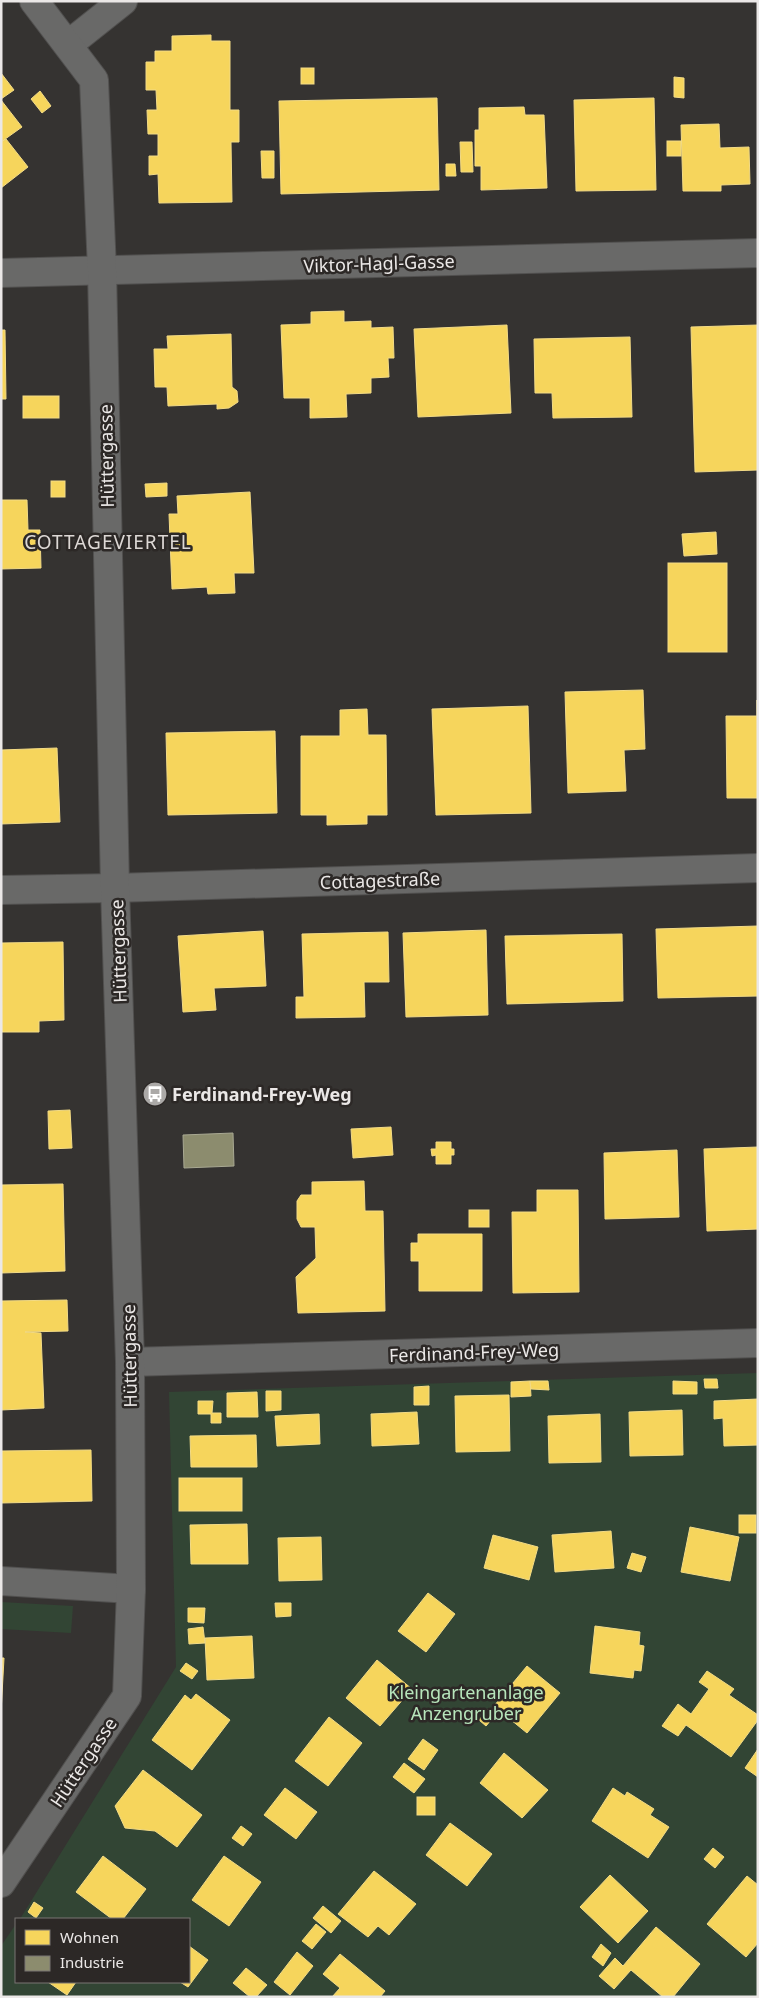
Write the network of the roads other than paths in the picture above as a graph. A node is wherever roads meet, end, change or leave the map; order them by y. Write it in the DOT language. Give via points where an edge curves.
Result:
graph roads {
  1 [pos="34,1"];
  2 [pos="123,1"];
  3 [pos="69,44"];
  4 [pos="758,253"];
  5 [pos="102,270"];
  6 [pos="1,273"];
  7 [pos="758,868"];
  8 [pos="116,888"];
  9 [pos="1,890"];
  10 [pos="758,1344"];
  11 [pos="130,1362"];
  12 [pos="1,1582"];
  13 [pos="131,1589"];
  14 [pos="1,1884"];
  1 -- 3 [label="street, Hüttergasse"];
  2 -- 3 [label="street"];
  3 -- 5 [label="street, Hüttergasse" via="94,80"];
  4 -- 5 [label="street, Viktor-Hagl-Gasse"];
  5 -- 6 [label="street, Viktor-Hagl-Gasse"];
  5 -- 8 [label="street, Hüttergasse"];
  7 -- 8 [label="street, Cottagestraße"];
  8 -- 9 [label="street, Cottagestraße"];
  8 -- 11 [label="street, Hüttergasse"];
  10 -- 11 [label="street, Ferdinand-Frey-Weg"];
  11 -- 13 [label="street, Hüttergasse"];
  12 -- 13 [label="street"];
  13 -- 14 [label="street, Hüttergasse" via="127,1696"];
}
